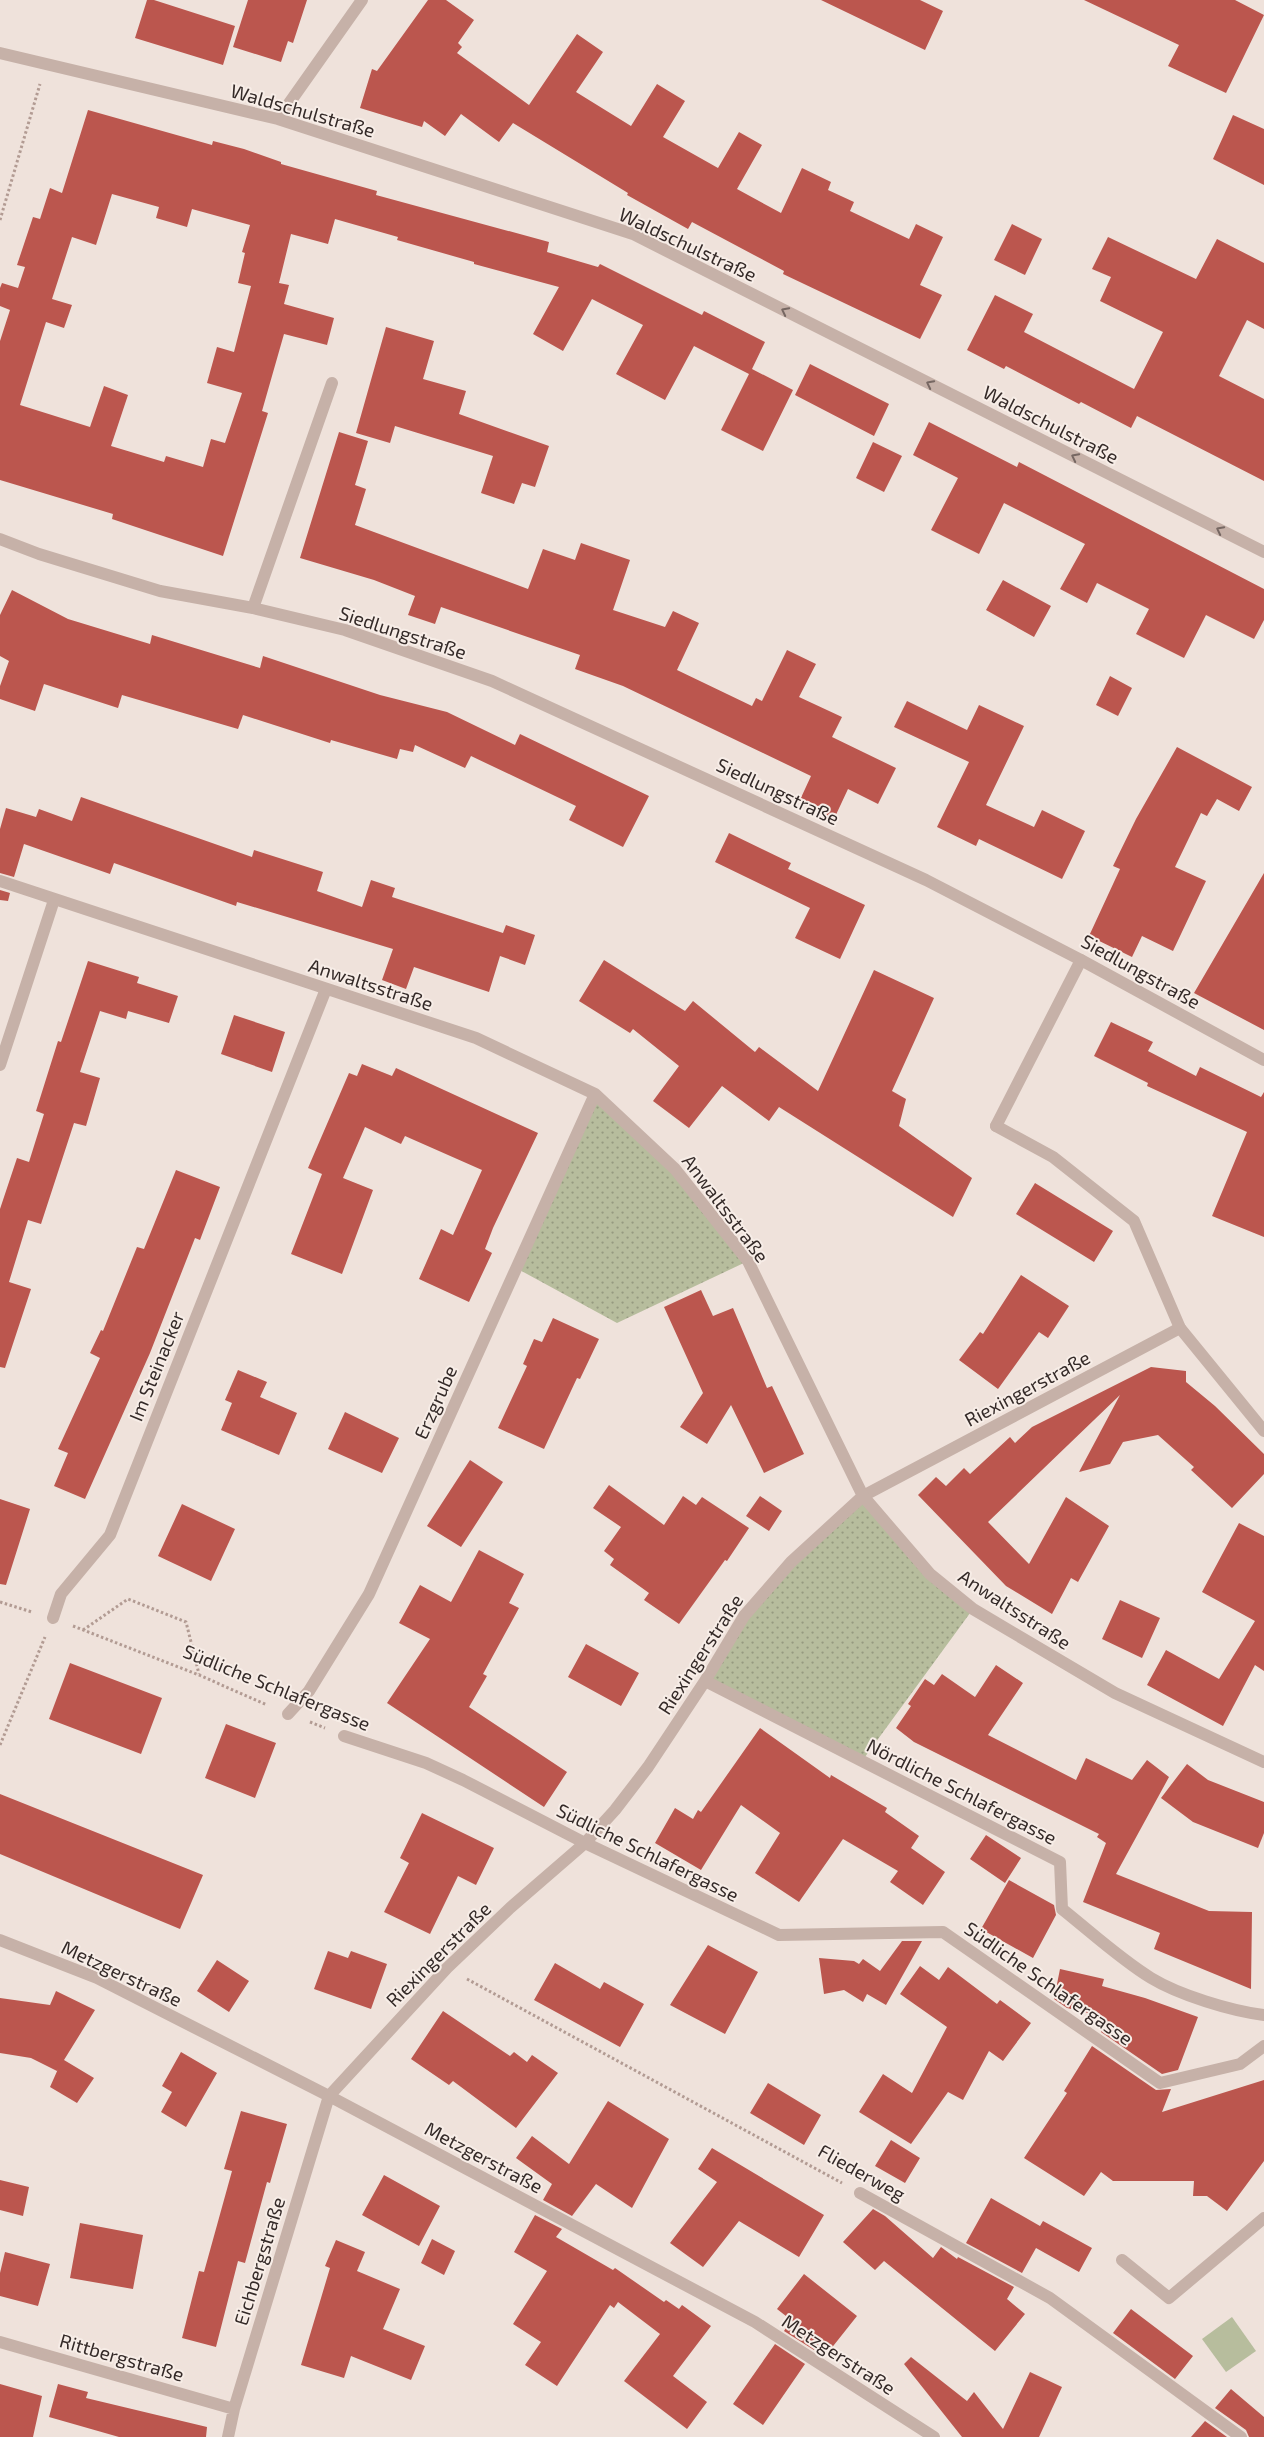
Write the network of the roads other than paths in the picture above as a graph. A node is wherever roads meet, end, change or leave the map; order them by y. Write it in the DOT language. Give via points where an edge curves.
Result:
graph roads {
  1 [pos="362,0"];
  2 [pos="0,54"];
  3 [pos="278,119"];
  4 [pos="332,383"];
  5 [pos="0,539"];
  6 [pos="1264,552"];
  7 [pos="253,608"];
  8 [pos="0,881"];
  9 [pos="54,900"];
  10 [pos="1081,960"];
  11 [pos="326,989"];
  12 [pos="1264,1060"];
  13 [pos="0,1064"];
  14 [pos="595,1094"];
  15 [pos="1180,1328"];
  16 [pos="1264,1431"];
  17 [pos="862,1496"];
  18 [pos="53,1618"];
  19 [pos="705,1681"];
  20 [pos="288,1714"];
  21 [pos="344,1736"];
  22 [pos="1264,1762"];
  23 [pos="585,1843"];
  24 [pos="0,1940"];
  25 [pos="1264,2015"];
  26 [pos="1264,2046"];
  27 [pos="329,2096"];
  28 [pos="860,2193"];
  29 [pos="1264,2218"];
  30 [pos="1122,2260"];
  31 [pos="0,2342"];
  32 [pos="234,2409"];
  33 [pos="228,2437"];
  34 [pos="934,2437"];
  35 [pos="1241,2437"];
  1 -- 3 [label="street"];
  2 -- 3 [label="street, Waldschulstraße"];
  6 -- 3 [label="street, Waldschulstraße, one-way" via="633,234"];
  4 -- 7 [label="street"];
  5 -- 7 [label="street, Siedlungstraße" via="160,591"];
  7 -- 10 [label="street, Siedlungstraße" via="345,630 492,681 926,880"];
  8 -- 9 [label="street, Anwaltsstraße"];
  9 -- 11 [label="street, Anwaltsstraße"];
  9 -- 13 [label="street"];
  10 -- 12 [label="street, Siedlungstraße"];
  10 -- 15 [label="street" via="996,1126 1053,1157 1134,1221"];
  11 -- 14 [label="street, Anwaltsstraße" via="476,1038"];
  11 -- 18 [label="street, Im Steinacker" via="110,1535 61,1594"];
  14 -- 17 [label="street, Anwaltsstraße" via="675,1169 748,1262"];
  14 -- 20 [label="street, Erzgrube" via="369,1594 309,1692"];
  15 -- 16 [label="street"];
  15 -- 17 [label="street, Riexingerstraße"];
  17 -- 19 [label="street, Riexingerstraße" via="791,1562 744,1616"];
  17 -- 22 [label="street, Anwaltsstraße" via="930,1574 974,1608 1115,1693"];
  19 -- 23 [label="street, Riexingerstraße" via="616,1810"];
  19 -- 25 [label="street, Nördliche Schlafergasse" via="1060,1862 1062,1909 1152,1978 1197,1998"];
  21 -- 23 [label="street, Südliche Schlafergasse" via="441,1770"];
  23 -- 26 [label="street, Südliche Schlafergasse" via="779,1935 943,1932 1160,2083 1240,2064"];
  23 -- 27 [label="street, Riexingerstraße" via="447,1968"];
  24 -- 27 [label="street, Metzgerstraße" via="97,1978"];
  27 -- 32 [label="street, Eichbergstraße"];
  27 -- 34 [label="street, Metzgerstraße" via="755,2322"];
  28 -- 35 [label="street, Fliederweg" via="1050,2298"];
  29 -- 30 [label="street" via="1168,2298"];
  31 -- 32 [label="street, Rittbergstraße"];
  32 -- 33 [label="street, Eichbergstraße"];
}
